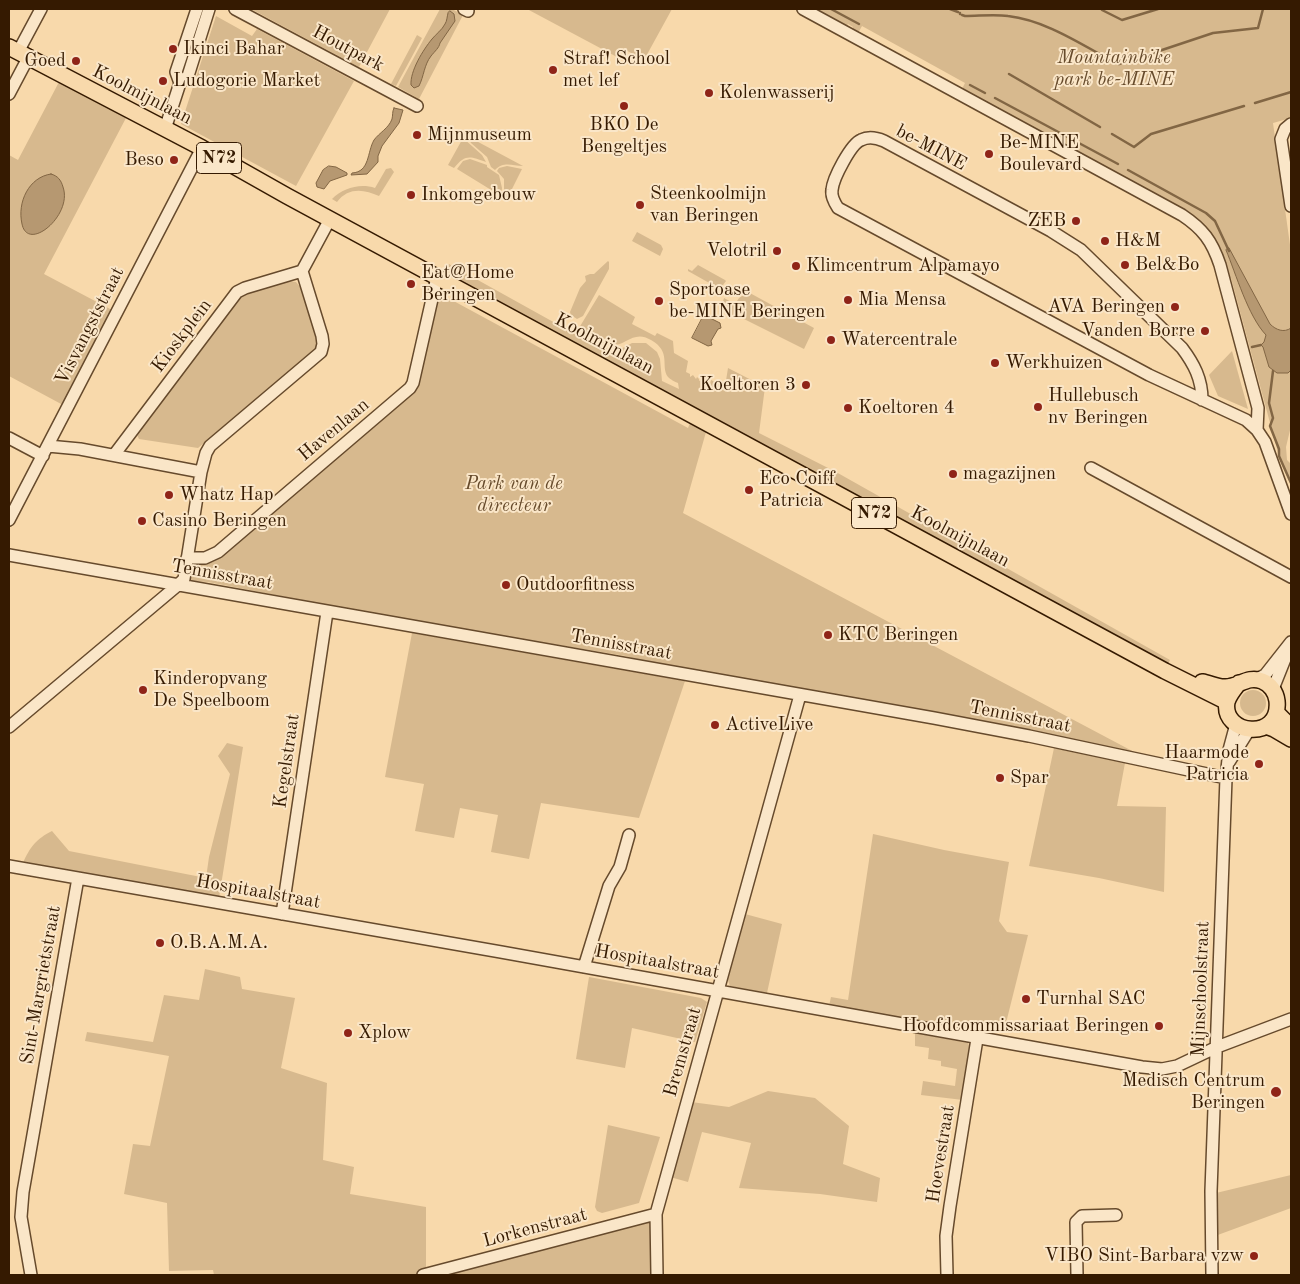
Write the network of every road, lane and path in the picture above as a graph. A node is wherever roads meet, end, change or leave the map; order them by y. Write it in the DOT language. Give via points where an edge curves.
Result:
graph roads {
  1 [pos="41,9"];
  2 [pos="197,9"];
  3 [pos="209,9"];
  4 [pos="235,9"];
  5 [pos="803,9"];
  6 [pos="19,52"];
  7 [pos="180,83"];
  8 [pos="9,94"];
  9 [pos="417,106"];
  10 [pos="1291,124"];
  11 [pos="165,129"];
  12 [pos="202,148"];
  13 [pos="1291,206"];
  14 [pos="330,219"];
  15 [pos="302,271"];
  16 [pos="436,276"];
  17 [pos="1202,400"];
  18 [pos="1257,430"];
  19 [pos="9,438"];
  20 [pos="45,451"];
  21 [pos="114,455"];
  22 [pos="203,467"];
  23 [pos="1091,468"];
  24 [pos="1291,514"];
  25 [pos="9,520"];
  26 [pos="9,555"];
  27 [pos="187,558"];
  28 [pos="1291,577"];
  29 [pos="178,585"];
  30 [pos="327,612"];
  31 [pos="1291,642"];
  32 [pos="1180,678"];
  33 [pos="1257,679"];
  34 [pos="1239,683"];
  35 [pos="1273,689"];
  36 [pos="800,695"];
  37 [pos="1227,702"];
  38 [pos="1277,713"];
  39 [pos="1266,726"];
  40 [pos="9,727"];
  41 [pos="1242,727"];
  42 [pos="1291,727"];
  43 [pos="1291,739"];
  44 [pos="1226,778"];
  45 [pos="629,835"];
  46 [pos="9,866"];
  47 [pos="78,878"];
  48 [pos="282,914"];
  49 [pos="584,967"];
  50 [pos="718,991"];
  51 [pos="1291,1019"];
  52 [pos="977,1038"];
  53 [pos="1217,1047"];
  54 [pos="656,1214"];
  55 [pos="1116,1215"];
  56 [pos="31,1275"];
  57 [pos="423,1275"];
  58 [pos="657,1275"];
  59 [pos="947,1275"];
  60 [pos="1077,1275"];
  61 [pos="1212,1275"];
  1 -- 6 [label="street"];
  2 -- 7 [label="street" via="176,72"];
  3 -- 7 [label="street" via="188,76"];
  4 -- 9 [label="street, Houtpark"];
  5 -- 18 [label="street, be-MINE" via="1182,215 1204,232 1220,265 1258,408"];
  6 -- 8 [label="street"];
  6 -- 11 [label="main road, Koolmijnlaan / N72"];
  7 -- 11 [label="street"];
  10 -- 13 [label="street" via="1281,139"];
  11 -- 12 [label="main road, Koolmijnlaan / N72"];
  12 -- 14 [label="main road, Koolmijnlaan / N72"];
  12 -- 20 [label="street, Visvangststraat"];
  14 -- 15 [label="street"];
  14 -- 16 [label="main road, Koolmijnlaan / N72"];
  15 -- 21 [label="street, Kioskplein" via="237,292"];
  15 -- 22 [label="street" via="322,336 321,352 210,446"];
  16 -- 27 [label="street, Havenlaan" via="410,388 218,552 205,558"];
  16 -- 32 [label="main road, Koolmijnlaan / N72"];
  17 -- 17 [label="street, be-MINE" via="1202,385 1182,348 1081,250 884,142 864,138 855,145 832,190 838,208"];
  17 -- 18 [label="street, be-MINE" via="1246,420"];
  18 -- 24 [label="street, be-MINE" via="1265,442"];
  19 -- 20 [label="street"];
  20 -- 21 [label="street" via="80,449"];
  20 -- 25 [label="street, Visvangststraat"];
  21 -- 22 [label="street"];
  22 -- 27 [label="street"];
  23 -- 28 [label="street"];
  26 -- 29 [label="street, Tennisstraat"];
  27 -- 29 [label="street" via="184,579"];
  29 -- 30 [label="street, Tennisstraat"];
  29 -- 40 [label="street"];
  30 -- 36 [label="street, Tennisstraat"];
  30 -- 48 [label="street, Kegelstraat"];
  31 -- 33 [label="street"];
  31 -- 35 [label="street"];
  32 -- 34 [label="main road, Koolmijnlaan / N72" via="1226,687"];
  32 -- 37 [label="main road, Koolmijnlaan / N72"];
  33 -- 34 [label="main road, Koolmijnlaan / N72"];
  33 -- 35 [label="main road"];
  34 -- 37 [label="main road"];
  35 -- 38 [label="main road"];
  36 -- 44 [label="street, Tennisstraat" via="1029,736"];
  36 -- 50 [label="street, Bremstraat"];
  37 -- 41 [label="main road" via="1229,714"];
  38 -- 39 [label="main road"];
  38 -- 42 [label="main road"];
  39 -- 41 [label="main road" via="1261,729"];
  39 -- 43 [label="main road"];
  41 -- 44 [label="street, Mijnschoolstraat" via="1229,750"];
  44 -- 53 [label="street, Mijnschoolstraat"];
  45 -- 49 [label="street"];
  46 -- 47 [label="street, Hospitaalstraat"];
  47 -- 48 [label="street, Hospitaalstraat"];
  47 -- 56 [label="street, Sint-Margrietstraat" via="23,1192 21,1216"];
  48 -- 49 [label="street, Hospitaalstraat"];
  49 -- 50 [label="street, Hospitaalstraat"];
  50 -- 52 [label="street, Hospitaalstraat"];
  50 -- 54 [label="street, Bremstraat"];
  51 -- 53 [label="street, Hospitaalstraat"];
  52 -- 53 [label="street, Hospitaalstraat" via="1162,1069 1177,1066"];
  52 -- 59 [label="street, Hoevestraat" via="946,1236"];
  53 -- 61 [label="street, Mijnschoolstraat" via="1211,1191"];
  54 -- 57 [label="street, Lorkenstraat"];
  54 -- 58 [label="street, Bremstraat"];
  55 -- 60 [label="street" via="1082,1216 1076,1222"];
}
